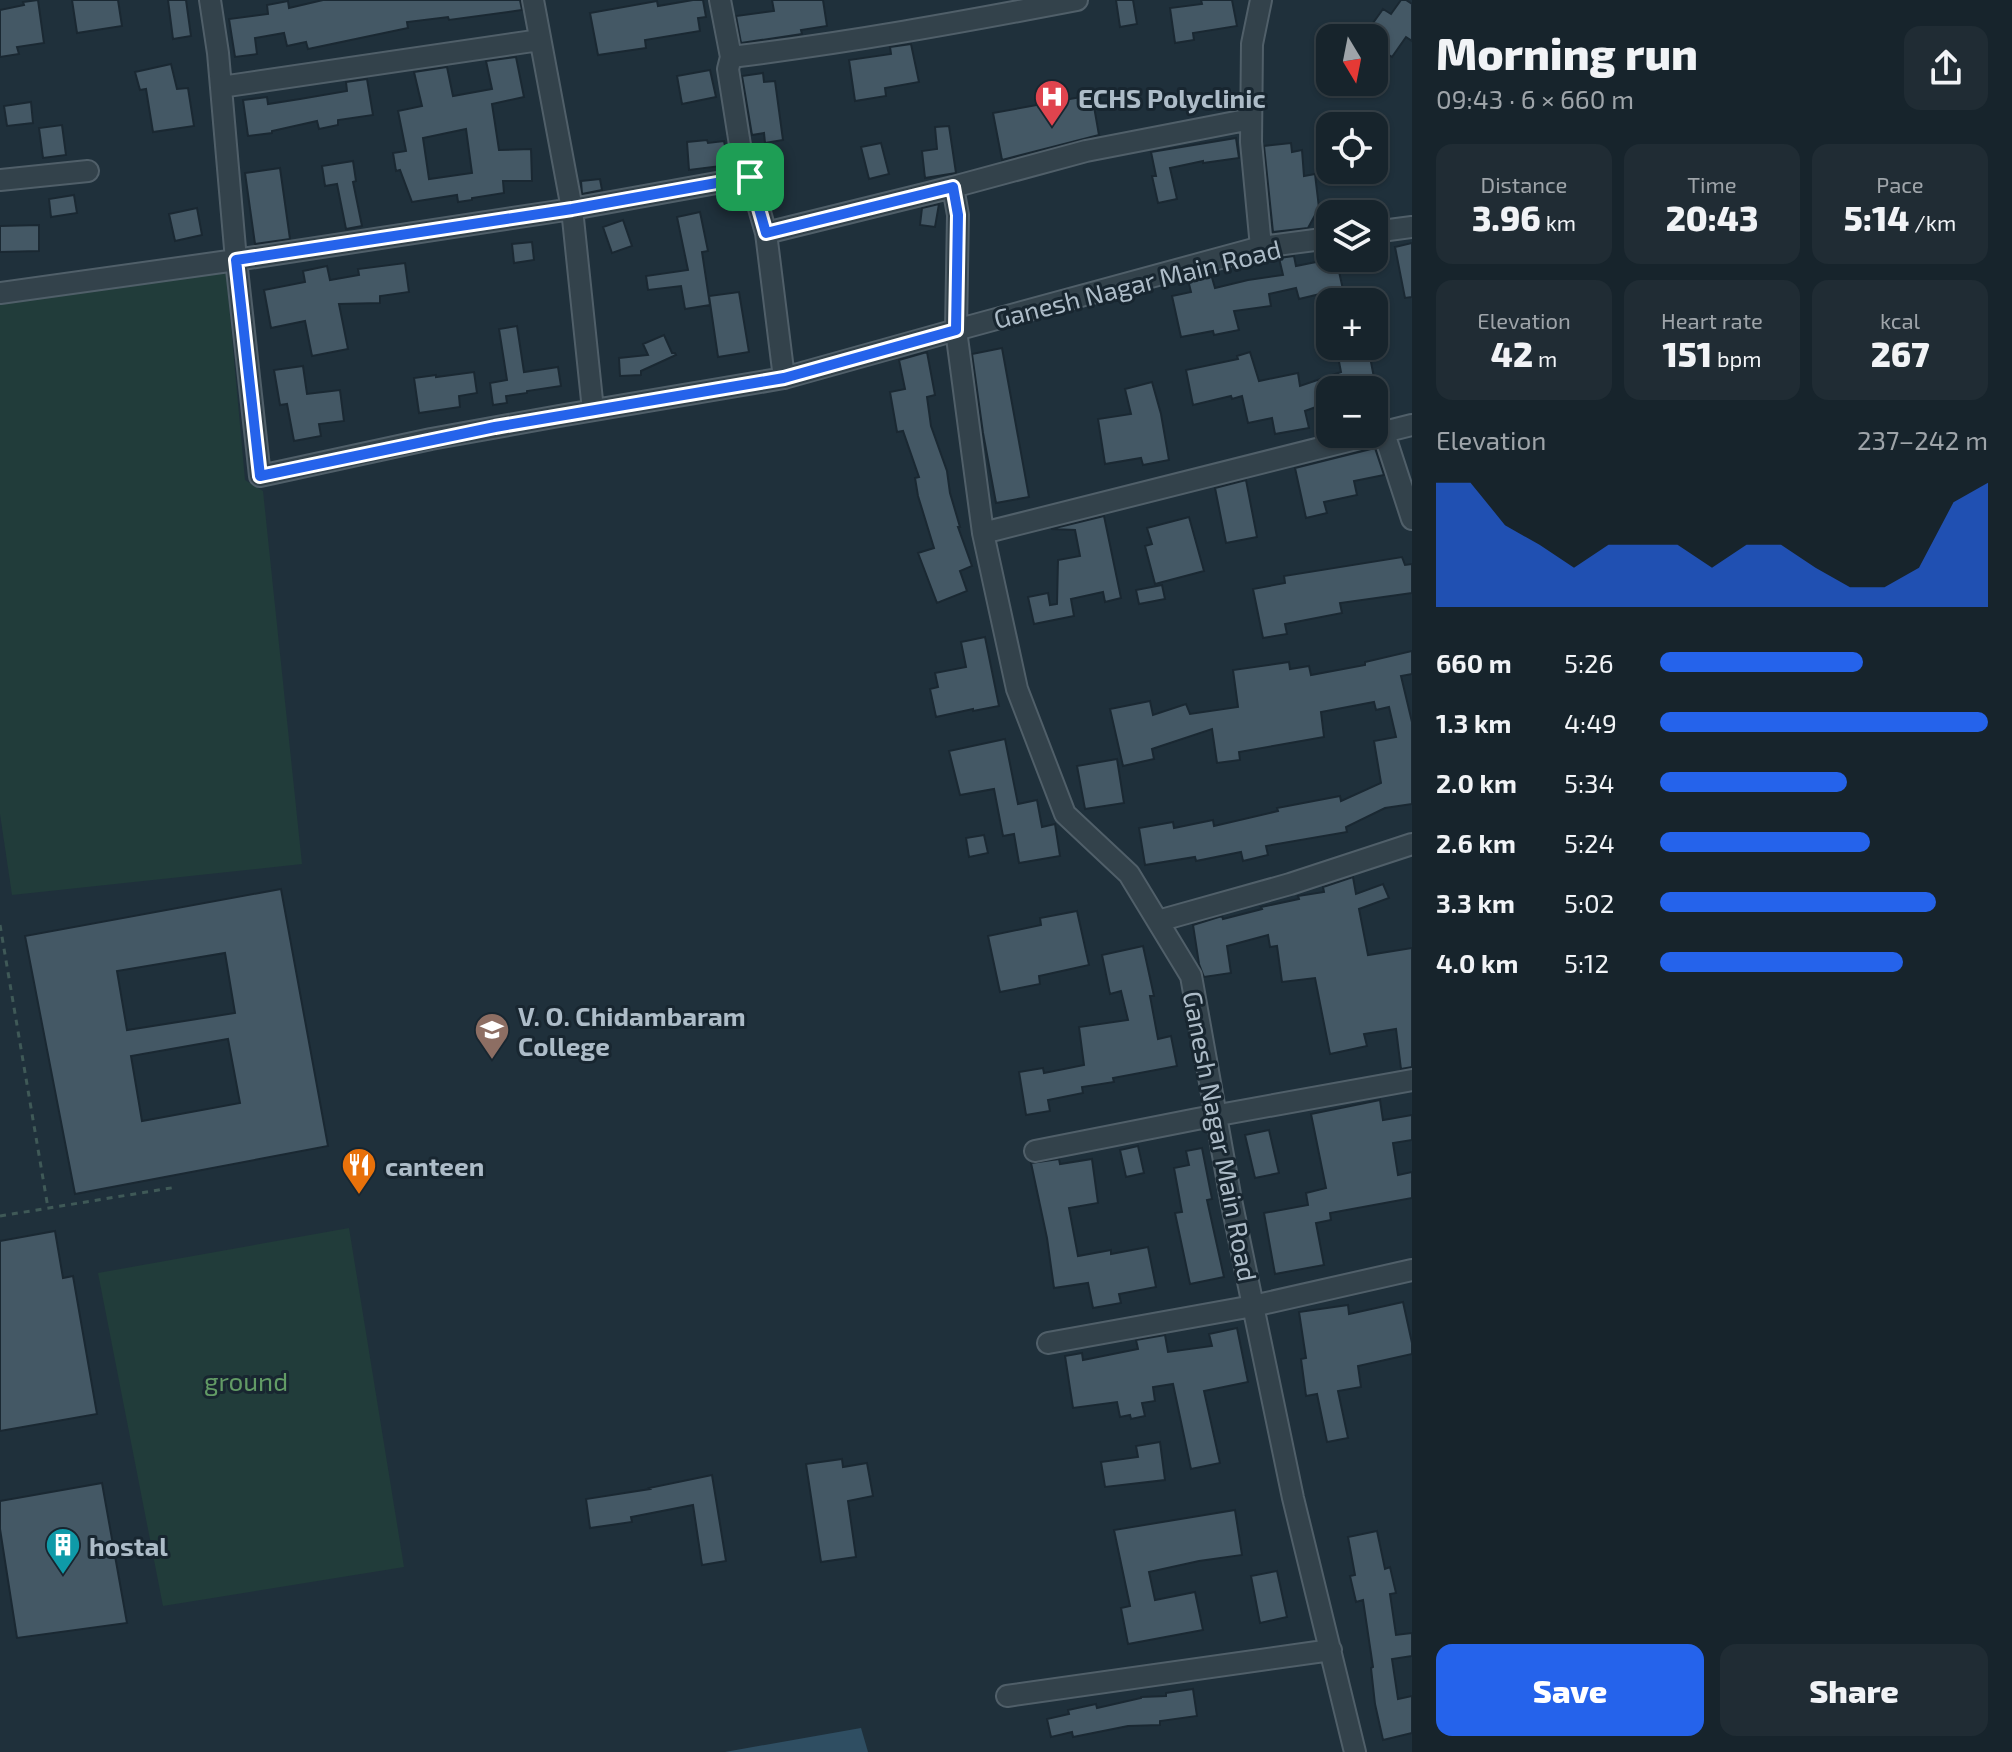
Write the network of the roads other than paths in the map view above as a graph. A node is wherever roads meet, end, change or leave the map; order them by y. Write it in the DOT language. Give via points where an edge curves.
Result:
graph roads {
  1 [pos="210,0"];
  2 [pos="533,0"];
  3 [pos="720,0"];
  4 [pos="1077,0"];
  5 [pos="1261,0"];
  6 [pos="540,40"];
  7 [pos="731,57"];
  8 [pos="221,87"];
  9 [pos="1251,119"];
  10 [pos="88,171"];
  11 [pos="750,177"];
  12 [pos="0,180"];
  13 [pos="953,187"];
  14 [pos="572,209"];
  15 [pos="1412,227"];
  16 [pos="1388,230"];
  17 [pos="766,233"];
  18 [pos="1316,240"];
  19 [pos="1261,247"];
  20 [pos="236,260"];
  21 [pos="0,293"];
  22 [pos="956,330"];
  23 [pos="784,378"];
  24 [pos="593,410"];
  25 [pos="1412,425"];
  26 [pos="1388,432"];
  27 [pos="1388,445"];
  28 [pos="1324,448"];
  29 [pos="1412,519"];
  30 [pos="983,533"];
  31 [pos="1412,844"];
  32 [pos="1158,921"];
  33 [pos="1412,1080"];
  34 [pos="1216,1115"];
  35 [pos="1035,1151"];
  36 [pos="1412,1270"];
  37 [pos="1253,1306"];
  38 [pos="1048,1343"];
  39 [pos="1331,1650"];
  40 [pos="1007,1696"];
  41 [pos="1355,1752"];
  1 -- 8 [label="street"];
  2 -- 6 [label="street"];
  3 -- 7 [label="street"];
  4 -- 7 [label="street"];
  5 -- 9 [label="street" via="1252,44"];
  6 -- 8 [label="street"];
  6 -- 14 [label="street"];
  7 -- 11 [label="street" via="728,69 740,145"];
  8 -- 20 [label="street"];
  9 -- 13 [label="street" via="1086,151"];
  9 -- 19 [label="street"];
  10 -- 12 [label="street"];
  11 -- 14 [label="street"];
  11 -- 17 [label="street"];
  13 -- 17 [label="street"];
  13 -- 22 [label="street" via="958,215"];
  14 -- 20 [label="street"];
  14 -- 24 [label="street"];
  15 -- 16 [label="street"];
  17 -- 23 [label="street"];
  18 -- 19 [label="street, Ganesh Nagar Main Road"];
  19 -- 22 [label="street, Ganesh Nagar Main Road"];
  20 -- 21 [label="street"];
  20 -- 24 [label="street" via="260,476"];
  22 -- 23 [label="street"];
  22 -- 30 [label="street, Ganesh Nagar Main Road"];
  23 -- 24 [label="street"];
  25 -- 26 [label="street"];
  27 -- 29 [label="street"];
  28 -- 30 [label="street"];
  30 -- 32 [label="street, Ganesh Nagar Main Road" via="1017,689 1065,814 1129,874"];
  31 -- 32 [label="street"];
  32 -- 34 [label="street, Ganesh Nagar Main Road" via="1191,976"];
  33 -- 34 [label="street"];
  34 -- 35 [label="street"];
  34 -- 37 [label="street, Ganesh Nagar Main Road"];
  36 -- 37 [label="street"];
  37 -- 38 [label="street"];
  37 -- 39 [label="street, Ganesh Nagar Main Road"];
  39 -- 40 [label="street"];
  39 -- 41 [label="street, Ganesh Nagar Main Road"];
}
